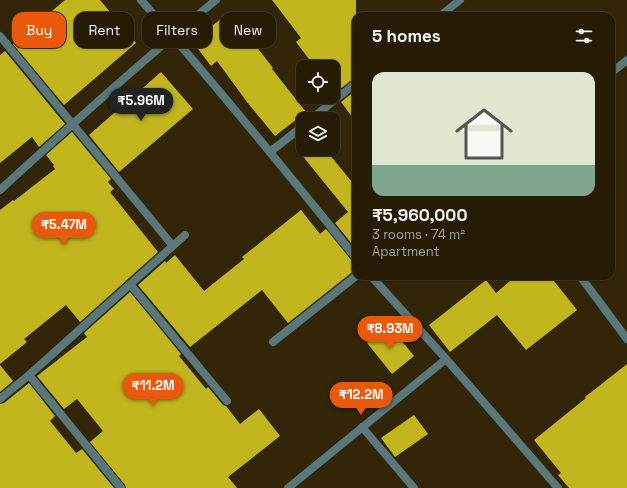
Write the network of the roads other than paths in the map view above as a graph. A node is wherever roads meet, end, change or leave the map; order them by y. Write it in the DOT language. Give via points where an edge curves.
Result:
graph roads {
  1 [pos="141,0"];
  2 [pos="216,0"];
  3 [pos="460,0"];
  4 [pos="152,12"];
  5 [pos="202,12"];
  6 [pos="445,12"];
  7 [pos="0,36"];
  8 [pos="159,48"];
  9 [pos="183,48"];
  10 [pos="627,60"];
  11 [pos="615,70"];
  12 [pos="352,86"];
  13 [pos="320,112"];
  14 [pos="72,124"];
  15 [pos="296,132"];
  16 [pos="270,152"];
  17 [pos="0,190"];
  18 [pos="185,235"];
  19 [pos="173,246"];
  20 [pos="352,253"];
  21 [pos="352,279"];
  22 [pos="375,280"];
  23 [pos="583,280"];
  24 [pos="130,284"];
  25 [pos="627,339"];
  26 [pos="273,342"];
  27 [pos="446,359"];
  28 [pos="29,375"];
  29 [pos="0,399"];
  30 [pos="227,401"];
  31 [pos="362,427"];
  32 [pos="121,488"];
  33 [pos="288,488"];
  34 [pos="414,488"];
  35 [pos="558,488"];
  1 -- 4 [label="street"];
  2 -- 5 [label="street"];
  3 -- 6 [label="street"];
  7 -- 14 [label="street"];
  8 -- 14 [label="street"];
  9 -- 16 [label="street"];
  10 -- 11 [label="street"];
  12 -- 13 [label="street"];
  14 -- 17 [label="street"];
  14 -- 19 [label="street"];
  15 -- 16 [label="street"];
  16 -- 20 [label="street"];
  18 -- 19 [label="street"];
  19 -- 24 [label="street"];
  21 -- 26 [label="street"];
  22 -- 27 [label="street"];
  23 -- 25 [label="street"];
  24 -- 28 [label="street"];
  24 -- 30 [label="street"];
  27 -- 31 [label="street"];
  27 -- 35 [label="street"];
  28 -- 29 [label="street"];
  28 -- 32 [label="street"];
  31 -- 33 [label="street"];
  31 -- 34 [label="street"];
}
